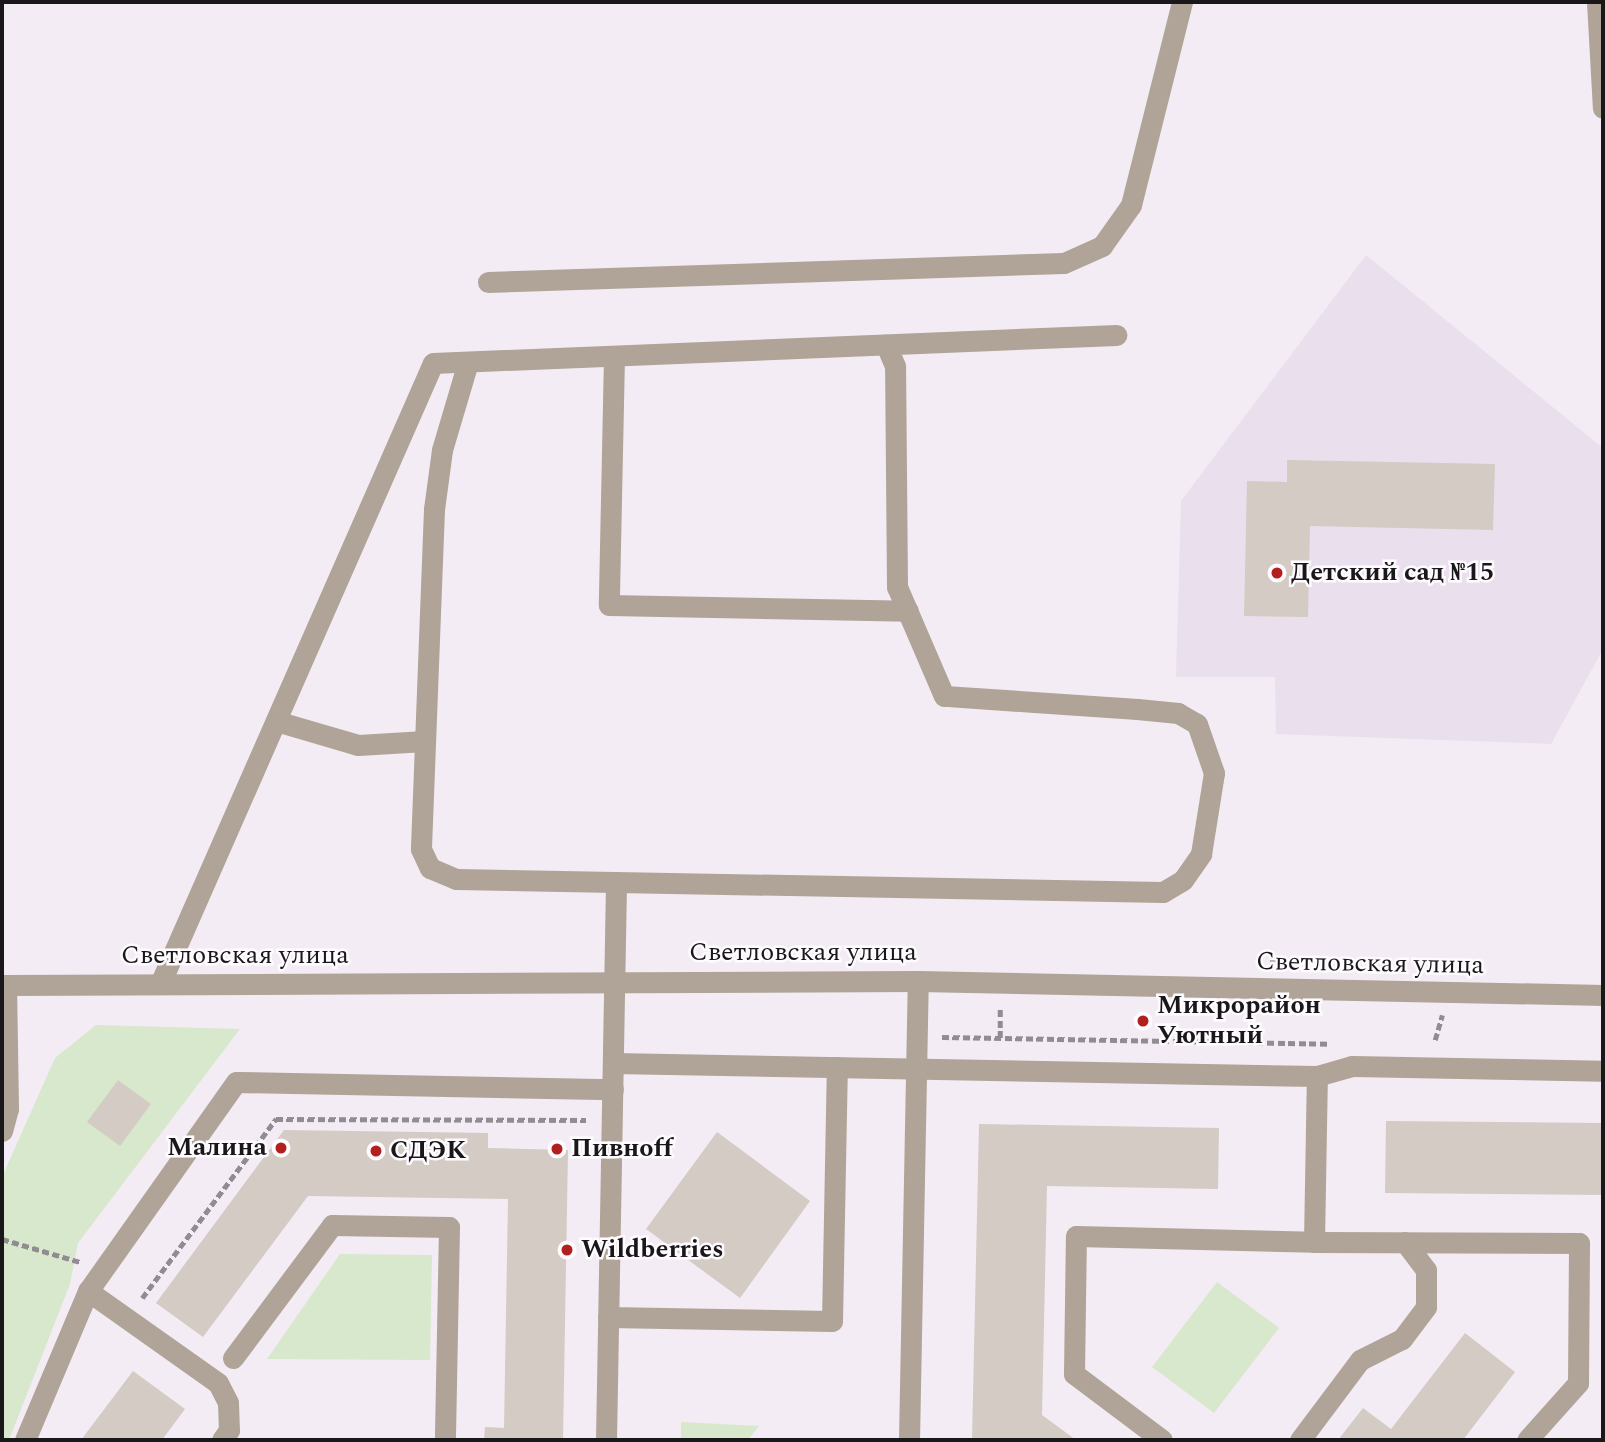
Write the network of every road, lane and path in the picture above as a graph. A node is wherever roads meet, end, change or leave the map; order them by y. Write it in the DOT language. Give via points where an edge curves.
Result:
graph roads {
  1 [pos="1182,2"];
  2 [pos="1597,2"];
  3 [pos="1603,108"];
  4 [pos="488,282"];
  5 [pos="1116,335"];
  6 [pos="886,345"];
  7 [pos="614,356"];
  8 [pos="468,362"];
  9 [pos="908,611"];
  10 [pos="275,721"];
  11 [pos="425,741"];
  12 [pos="616,882"];
  13 [pos="918,981"];
  14 [pos="615,982"];
  15 [pos="160,984"];
  16 [pos="4,985"];
  17 [pos="1443,992"];
  18 [pos="1603,995"];
  19 [pos="917,1036"];
  20 [pos="1427,1041"];
  21 [pos="1345,1044"];
  22 [pos="613,1063"];
  23 [pos="837,1067"];
  24 [pos="916,1069"];
  25 [pos="1603,1071"];
  26 [pos="1317,1076"];
  27 [pos="613,1089"];
  28 [pos="590,1120"];
  29 [pos="2,1130"];
  30 [pos="1314,1242"];
  31 [pos="1405,1242"];
  32 [pos="88,1291"];
  33 [pos="140,1302"];
  34 [pos="608,1317"];
  35 [pos="233,1358"];
  36 [pos="25,1440"];
  37 [pos="222,1440"];
  38 [pos="445,1440"];
  39 [pos="606,1440"];
  40 [pos="909,1440"];
  41 [pos="1161,1440"];
  42 [pos="1300,1440"];
  43 [pos="1527,1440"];
  1 -- 4 [label="street" via="1131,205 1102,246 1064,263"];
  2 -- 3 [label="street"];
  5 -- 6 [label="street"];
  6 -- 7 [label="street"];
  6 -- 9 [label="street" via="895,366 897,587"];
  7 -- 8 [label="street"];
  7 -- 9 [label="street" via="609,605"];
  8 -- 10 [label="street" via="433,363"];
  8 -- 11 [label="street" via="442,450 434,509"];
  9 -- 12 [label="street" via="944,696 1151,710 1178,713 1197,724 1214,773 1201,854 1183,880 1163,892"];
  10 -- 11 [label="street" via="358,745"];
  10 -- 15 [label="street"];
  11 -- 12 [label="street" via="421,849 430,868 456,879"];
  12 -- 14 [label="street"];
  13 -- 14 [label="street, Светловская улица"];
  13 -- 17 [label="street, Светловская улица"];
  13 -- 19 [label="street"];
  14 -- 15 [label="street, Светловская улица"];
  14 -- 22 [label="street"];
  15 -- 16 [label="street, Светловская улица"];
  16 -- 29 [label="street" via="8,1109"];
  17 -- 18 [label="street, Светловская улица"];
  17 -- 20 [label="path" via="1440,1040"];
  19 -- 21 [label="path"];
  19 -- 24 [label="street"];
  22 -- 23 [label="street"];
  22 -- 27 [label="street"];
  23 -- 24 [label="street"];
  23 -- 34 [label="street" via="832,1321"];
  24 -- 26 [label="street"];
  24 -- 40 [label="street"];
  25 -- 26 [label="street" via="1352,1066"];
  26 -- 30 [label="street"];
  27 -- 32 [label="street" via="236,1082"];
  27 -- 34 [label="street"];
  28 -- 33 [label="path" via="276,1119"];
  30 -- 31 [label="street"];
  30 -- 41 [label="street" via="1076,1236 1074,1374"];
  31 -- 42 [label="street" via="1426,1270 1426,1307 1402,1339 1360,1360"];
  31 -- 43 [label="street" via="1578,1243 1578,1382"];
  32 -- 36 [label="street"];
  32 -- 37 [label="street" via="218,1382 228,1403 229,1430"];
  34 -- 39 [label="street"];
  35 -- 38 [label="street" via="331,1225 449,1227"];
}
